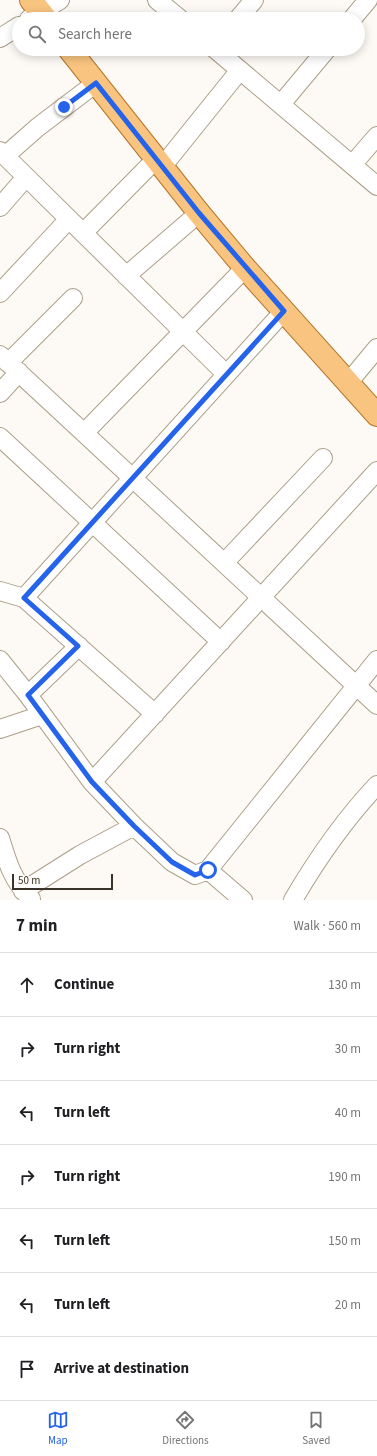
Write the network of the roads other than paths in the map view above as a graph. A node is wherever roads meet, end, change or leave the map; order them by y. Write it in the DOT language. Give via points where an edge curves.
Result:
graph roads {
  1 [pos="60,0"];
  2 [pos="158,0"];
  3 [pos="254,0"];
  4 [pos="368,0"];
  5 [pos="37,12"];
  6 [pos="172,12"];
  7 [pos="244,12"];
  8 [pos="358,12"];
  9 [pos="12,30"];
  10 [pos="0,38"];
  11 [pos="75,56"];
  12 [pos="223,56"];
  13 [pos="321,56"];
  14 [pos="240,70"];
  15 [pos="96,83"];
  16 [pos="281,104"];
  17 [pos="377,136"];
  18 [pos="3,153"];
  19 [pos="159,163"];
  20 [pos="352,165"];
  21 [pos="26,177"];
  22 [pos="377,186"];
  23 [pos="0,207"];
  24 [pos="199,213"];
  25 [pos="69,219"];
  26 [pos="83,233"];
  27 [pos="245,268"];
  28 [pos="126,276"];
  29 [pos="0,293"];
  30 [pos="73,298"];
  31 [pos="284,311"];
  32 [pos="183,331"];
  33 [pos="377,348"];
  34 [pos="9,363"];
  35 [pos="226,374"];
  36 [pos="348,383"];
  37 [pos="0,393"];
  38 [pos="377,415"];
  39 [pos="84,433"];
  40 [pos="0,437"];
  41 [pos="323,458"];
  42 [pos="377,471"];
  43 [pos="133,478"];
  44 [pos="92,523"];
  45 [pos="224,562"];
  46 [pos="0,591"];
  47 [pos="261,597"];
  48 [pos="24,598"];
  49 [pos="220,642"];
  50 [pos="78,646"];
  51 [pos="0,660"];
  52 [pos="377,660"];
  53 [pos="356,685"];
  54 [pos="28,695"];
  55 [pos="377,705"];
  56 [pos="155,714"];
  57 [pos="42,715"];
  58 [pos="0,729"];
  59 [pos="92,782"];
  60 [pos="377,785"];
  61 [pos="134,826"];
  62 [pos="0,838"];
  63 [pos="208,870"];
  64 [pos="27,896"];
  65 [pos="243,900"];
  66 [pos="293,900"];
  1 -- 5 [label="street"];
  2 -- 6 [label="street"];
  3 -- 7 [label="street"];
  4 -- 8 [label="street"];
  9 -- 10 [label="street"];
  11 -- 15 [label="main road"];
  12 -- 14 [label="street"];
  13 -- 16 [label="street"];
  14 -- 16 [label="street"];
  14 -- 19 [label="street"];
  15 -- 18 [label="street"];
  15 -- 19 [label="main road"];
  16 -- 20 [label="street"];
  17 -- 20 [label="street"];
  18 -- 21 [label="street"];
  19 -- 24 [label="main road"];
  19 -- 26 [label="street"];
  20 -- 22 [label="street"];
  21 -- 23 [label="street"];
  21 -- 25 [label="street"];
  24 -- 27 [label="main road"];
  24 -- 28 [label="street"];
  25 -- 26 [label="street"];
  25 -- 29 [label="street"];
  26 -- 28 [label="street"];
  27 -- 31 [label="main road"];
  27 -- 32 [label="street"];
  28 -- 32 [label="street"];
  30 -- 34 [label="street"];
  31 -- 35 [label="street"];
  31 -- 36 [label="main road"];
  32 -- 35 [label="street"];
  32 -- 39 [label="street"];
  33 -- 36 [label="street"];
  34 -- 37 [label="street"];
  34 -- 39 [label="street"];
  35 -- 43 [label="street"];
  36 -- 38 [label="main road"];
  39 -- 43 [label="street"];
  40 -- 44 [label="street"];
  41 -- 45 [label="street"];
  42 -- 47 [label="street"];
  43 -- 44 [label="street"];
  43 -- 45 [label="street"];
  44 -- 48 [label="street"];
  44 -- 49 [label="street"];
  45 -- 47 [label="street"];
  46 -- 48 [label="street"];
  47 -- 49 [label="street"];
  47 -- 53 [label="street"];
  48 -- 50 [label="street"];
  49 -- 56 [label="street"];
  50 -- 54 [label="street"];
  50 -- 56 [label="street"];
  51 -- 54 [label="street"];
  52 -- 53 [label="street"];
  53 -- 55 [label="street"];
  53 -- 63 [label="street"];
  54 -- 57 [label="street"];
  56 -- 59 [label="street"];
  57 -- 58 [label="street"];
  57 -- 59 [label="street"];
  59 -- 61 [label="street"];
  60 -- 66 [label="street" via="343,824 307,875"];
  61 -- 63 [label="street" via="172,862 195,875"];
  61 -- 64 [label="street" via="80,855"];
  62 -- 64 [label="street" via="15,881"];
  63 -- 65 [label="street"];
}
